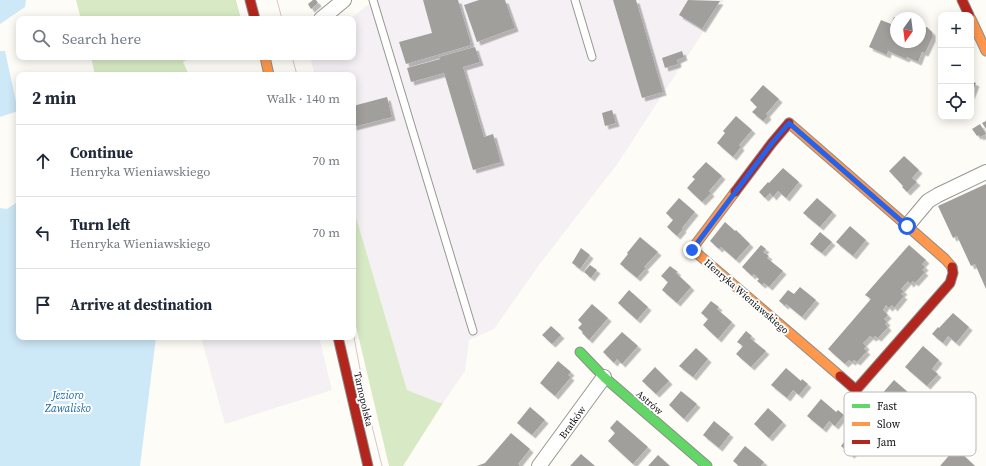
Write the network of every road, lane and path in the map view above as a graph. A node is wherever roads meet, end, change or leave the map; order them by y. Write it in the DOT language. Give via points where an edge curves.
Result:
graph roads {
  1 [pos="250,0"];
  2 [pos="344,0"];
  3 [pos="373,0"];
  4 [pos="575,0"];
  5 [pos="962,0"];
  6 [pos="968,12"];
  7 [pos="254,16"];
  8 [pos="325,16"];
  9 [pos="974,25"];
  10 [pos="986,51"];
  11 [pos="592,57"];
  12 [pos="986,172"];
  13 [pos="907,226"];
  14 [pos="473,331"];
  15 [pos="339,340"];
  16 [pos="580,352"];
  17 [pos="604,377"];
  18 [pos="368,466"];
  19 [pos="539,466"];
  20 [pos="707,466"];
  1 -- 7 [label="street"];
  2 -- 8 [label="street"];
  3 -- 14 [label="lane"];
  4 -- 11 [label="lane"];
  5 -- 6 [label="street"];
  9 -- 10 [label="street"];
  12 -- 13 [label="street" via="928,202"];
  13 -- 13 [label="street, Henryka Wieniawskiego" via="950,264 954,276 856,390 692,250 789,123"];
  15 -- 18 [label="street, Tarnopolska"];
  16 -- 17 [label="street, Astrów"];
  17 -- 19 [label="street, Bratków"];
  17 -- 20 [label="street, Astrów"];
}
